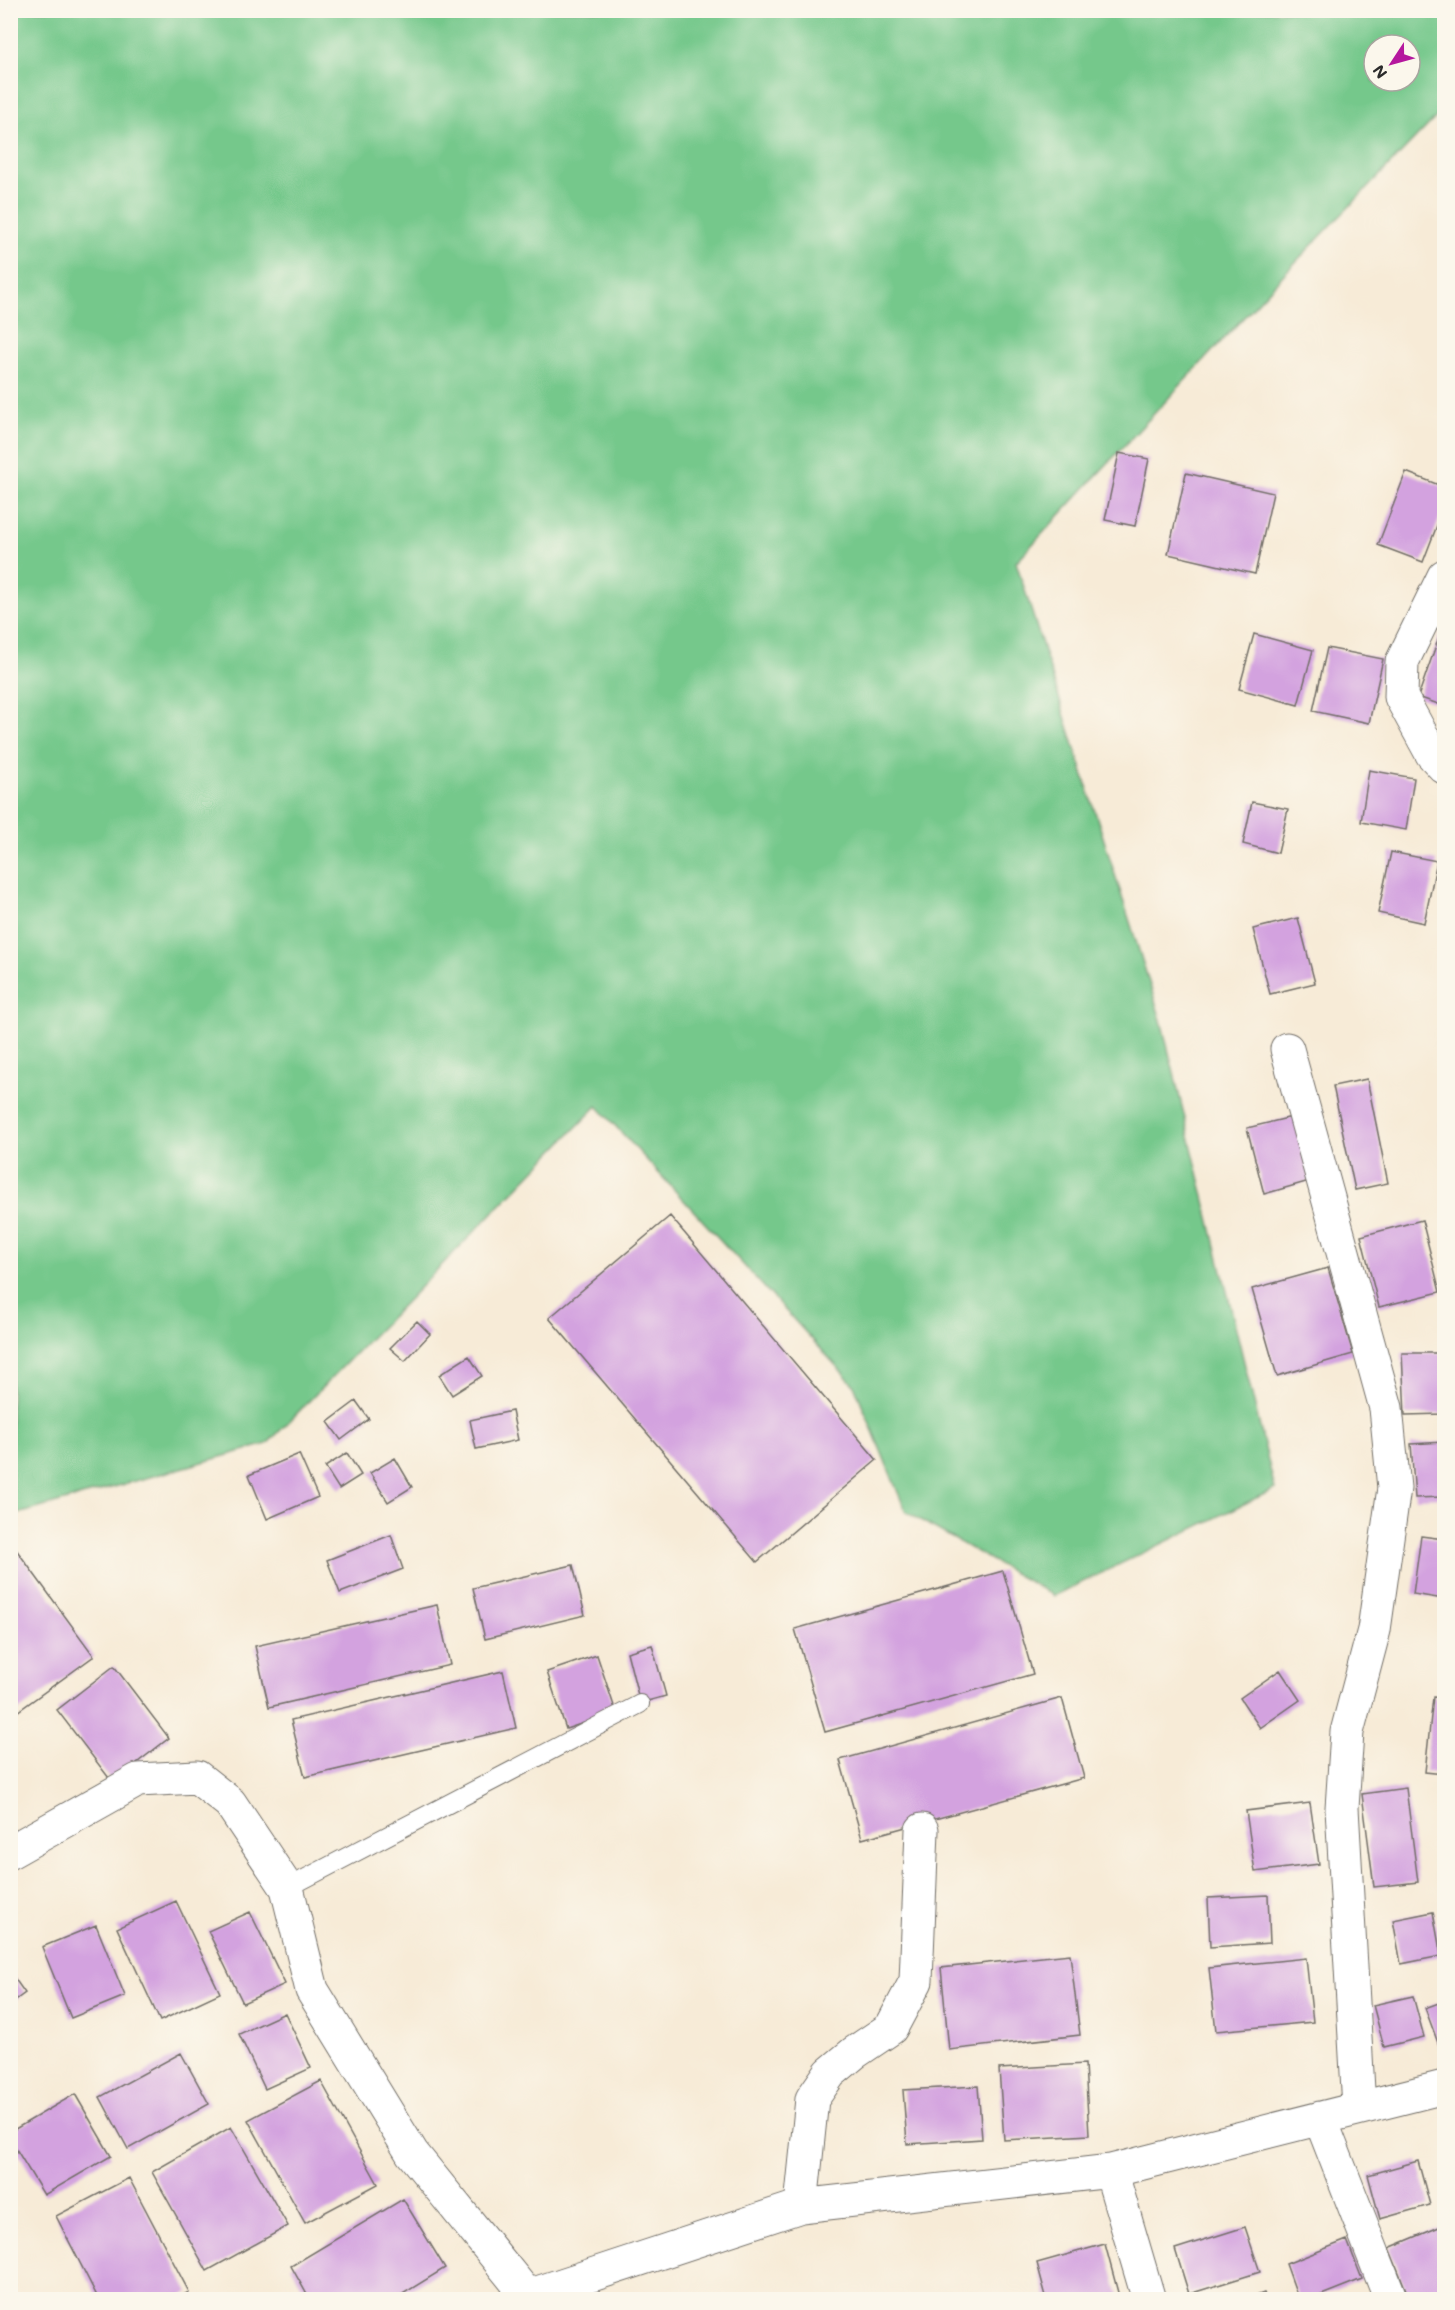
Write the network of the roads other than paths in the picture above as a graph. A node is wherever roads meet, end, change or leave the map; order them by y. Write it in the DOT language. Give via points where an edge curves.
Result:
graph roads {
  1 [pos="1444,576"];
  2 [pos="1444,767"];
  3 [pos="1287,1048"];
  4 [pos="640,1704"];
  5 [pos="922,1830"];
  6 [pos="10,1852"];
  7 [pos="287,1888"];
  8 [pos="1444,2087"];
  9 [pos="1359,2108"];
  10 [pos="1320,2118"];
  11 [pos="1111,2171"];
  12 [pos="801,2206"];
  13 [pos="521,2297"];
  14 [pos="1149,2300"];
  15 [pos="1391,2300"];
  1 -- 2 [label="street" via="1402,662 1401,697 1432,754"];
  3 -- 9 [label="street" via="1386,1408 1394,1488 1374,1630 1347,1732 1342,1808"];
  4 -- 7 [label="lane"];
  5 -- 12 [label="street" via="916,1981 891,2028 830,2073 812,2099"];
  6 -- 7 [label="street" via="138,1780 197,1777 230,1803"];
  7 -- 13 [label="street" via="312,1990 411,2153"];
  8 -- 9 [label="street"];
  9 -- 10 [label="street"];
  10 -- 11 [label="street"];
  10 -- 15 [label="street"];
  11 -- 12 [label="street"];
  11 -- 14 [label="street"];
  12 -- 13 [label="street"];
}
